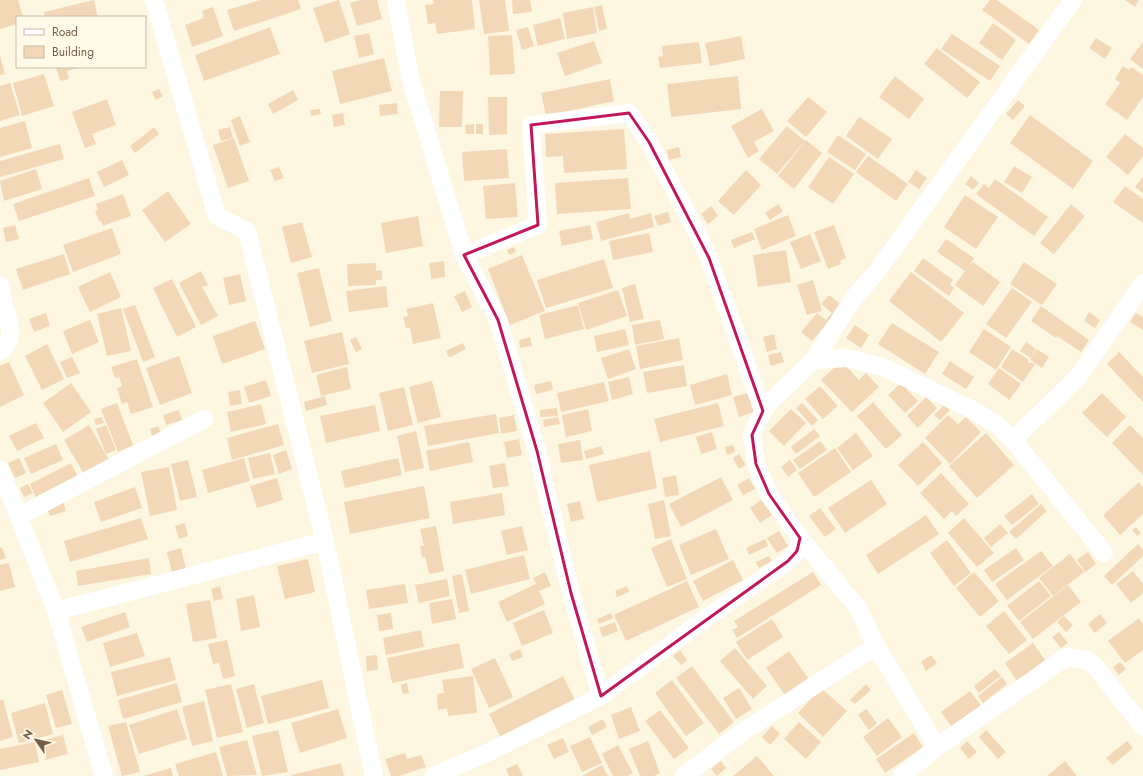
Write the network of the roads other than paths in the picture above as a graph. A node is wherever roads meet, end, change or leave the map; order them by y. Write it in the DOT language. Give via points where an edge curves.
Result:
graph roads {
  1 [pos="154,0"];
  2 [pos="396,0"];
  3 [pos="1073,0"];
  4 [pos="464,255"];
  5 [pos="1143,283"];
  6 [pos="0,285"];
  7 [pos="0,351"];
  8 [pos="814,360"];
  9 [pos="763,411"];
  10 [pos="204,418"];
  11 [pos="1014,440"];
  12 [pos="0,469"];
  13 [pos="19,516"];
  14 [pos="800,538"];
  15 [pos="325,541"];
  16 [pos="1104,553"];
  17 [pos="56,611"];
  18 [pos="876,646"];
  19 [pos="601,696"];
  20 [pos="1143,727"];
  21 [pos="938,747"];
  22 [pos="104,776"];
  23 [pos="374,776"];
  24 [pos="434,776"];
  25 [pos="684,776"];
  26 [pos="902,776"];
  1 -- 15 [label="street" via="217,216 247,231"];
  2 -- 4 [label="street" via="410,77"];
  3 -- 8 [label="street" via="878,270 852,299"];
  4 -- 9 [label="street" via="538,225 531,125 629,113 649,142 709,258"];
  4 -- 19 [label="street" via="498,320 537,451 571,593"];
  5 -- 11 [label="street" via="1079,376"];
  6 -- 7 [label="street" via="11,333 9,342"];
  8 -- 9 [label="street"];
  8 -- 11 [label="street" via="846,358 883,367 973,410 996,424"];
  9 -- 14 [label="street" via="752,435 756,464 769,494"];
  10 -- 13 [label="street"];
  11 -- 16 [label="street"];
  12 -- 13 [label="street"];
  13 -- 17 [label="street"];
  14 -- 18 [label="street" via="858,608"];
  14 -- 19 [label="street" via="797,551 788,561"];
  15 -- 17 [label="street"];
  15 -- 23 [label="street"];
  17 -- 22 [label="street"];
  18 -- 21 [label="street"];
  18 -- 25 [label="street" via="745,730"];
  19 -- 24 [label="street" via="489,752"];
  20 -- 21 [label="street" via="1094,665 1087,660 1066,657"];
  21 -- 26 [label="street"];
}
